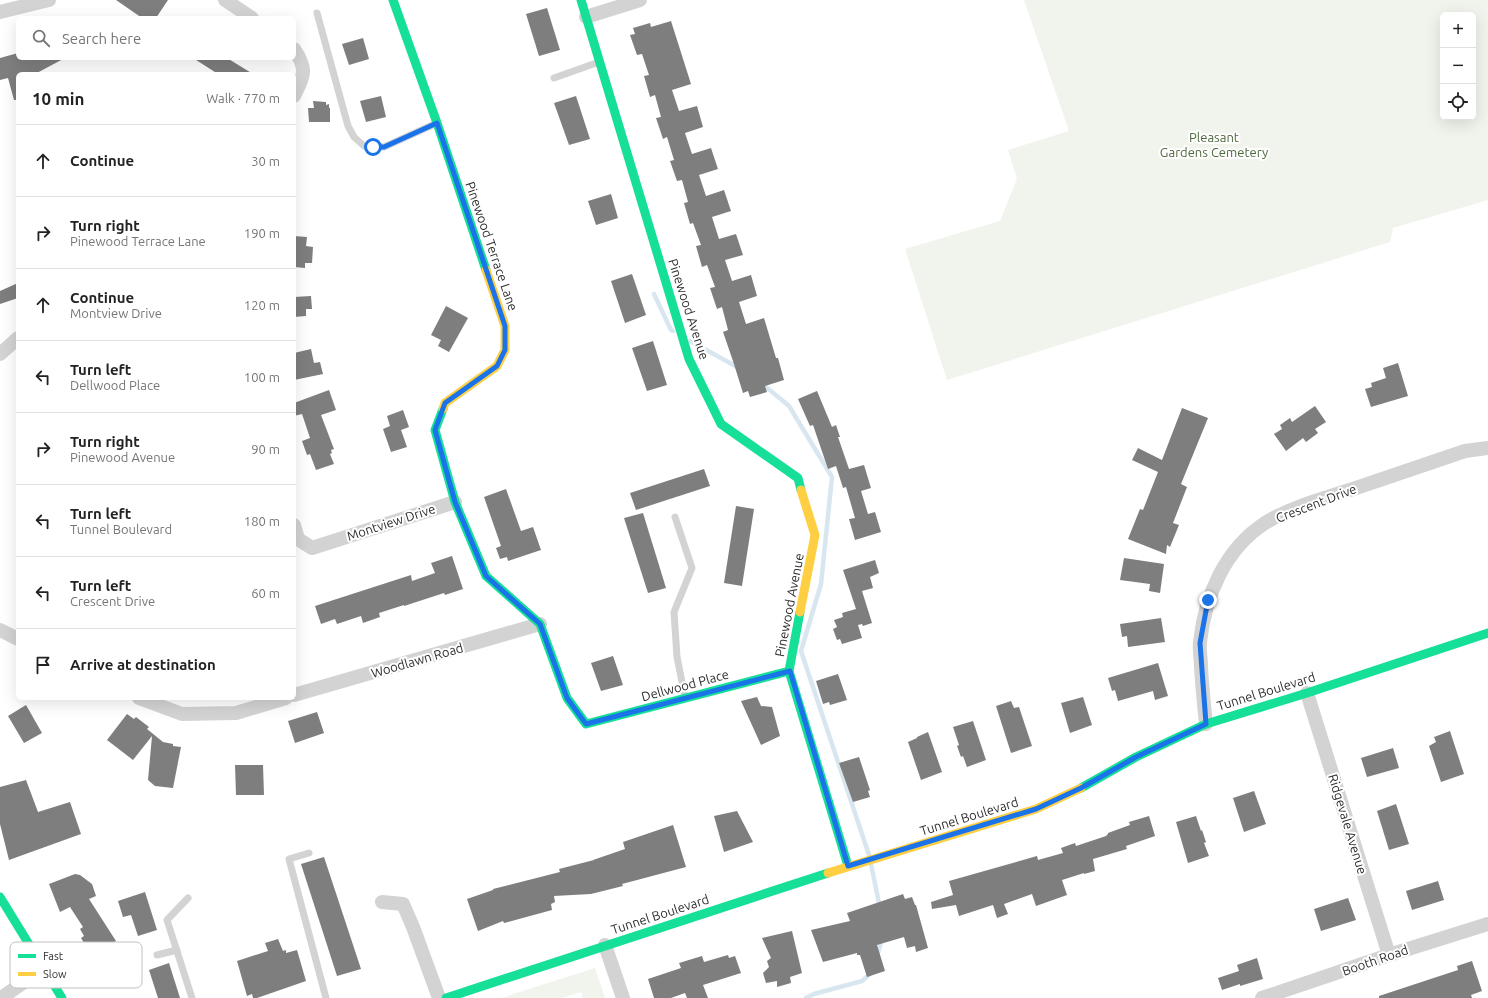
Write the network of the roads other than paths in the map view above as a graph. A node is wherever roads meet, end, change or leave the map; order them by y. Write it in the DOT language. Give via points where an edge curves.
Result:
graph roads {
  1 [pos="49,0"];
  2 [pos="225,0"];
  3 [pos="393,0"];
  4 [pos="581,0"];
  5 [pos="640,0"];
  6 [pos="0,12"];
  7 [pos="317,13"];
  8 [pos="249,16"];
  9 [pos="586,18"];
  10 [pos="296,52"];
  11 [pos="600,62"];
  12 [pos="554,78"];
  13 [pos="296,92"];
  14 [pos="437,123"];
  15 [pos="16,340"];
  16 [pos="0,354"];
  17 [pos="1488,448"];
  18 [pos="455,502"];
  19 [pos="675,517"];
  20 [pos="296,532"];
  21 [pos="540,624"];
  22 [pos="0,630"];
  23 [pos="1488,633"];
  24 [pos="16,638"];
  25 [pos="790,671"];
  26 [pos="1307,692"];
  27 [pos="296,694"];
  28 [pos="685,697"];
  29 [pos="144,700"];
  30 [pos="280,700"];
  31 [pos="1206,724"];
  32 [pos="309,853"];
  33 [pos="848,866"];
  34 [pos="0,897"];
  35 [pos="188,898"];
  36 [pos="382,902"];
  37 [pos="1488,924"];
  38 [pos="27,942"];
  39 [pos="605,945"];
  40 [pos="177,950"];
  41 [pos="157,955"];
  42 [pos="1388,955"];
  43 [pos="15,988"];
  44 [pos="55,988"];
  45 [pos="1,998"];
  46 [pos="62,998"];
  47 [pos="192,998"];
  48 [pos="326,998"];
  49 [pos="439,998"];
  50 [pos="446,998"];
  51 [pos="623,998"];
  52 [pos="1262,998"];
  1 -- 6 [label="street"];
  2 -- 8 [label="street"];
  3 -- 14 [label="street, Pinewood Terrace Lane"];
  4 -- 9 [label="street, Pinewood Avenue"];
  5 -- 9 [label="street"];
  7 -- 14 [label="lane" via="348,126 354,137 364,146 384,147"];
  9 -- 11 [label="street, Pinewood Avenue"];
  10 -- 13 [label="street" via="302,61 303,77"];
  11 -- 12 [label="lane"];
  11 -- 25 [label="street, Pinewood Avenue" via="689,359 721,424 798,478 815,535"];
  14 -- 18 [label="street, Pinewood Terrace Lane" via="505,326 505,350 497,366 445,403 435,430"];
  15 -- 16 [label="street"];
  17 -- 31 [label="street, Crescent Drive" via="1465,451 1312,502 1264,524 1249,536 1226,564 1208,600 1200,643"];
  18 -- 20 [label="street, Montview Drive" via="312,548 298,540"];
  18 -- 21 [label="street" via="486,576"];
  19 -- 28 [label="lane" via="692,568 674,612 677,657"];
  21 -- 27 [label="street, Woodlawn Road"];
  21 -- 28 [label="street, Dellwood Place" via="567,698 586,724"];
  22 -- 24 [label="street"];
  23 -- 26 [label="street, Tunnel Boulevard"];
  25 -- 28 [label="street, Dellwood Place"];
  25 -- 33 [label="street, Pinewood Avenue"];
  26 -- 31 [label="street, Tunnel Boulevard"];
  26 -- 42 [label="street, Ridgevale Avenue"];
  29 -- 30 [label="street" via="182,714 236,714"];
  31 -- 33 [label="street, Tunnel Boulevard" via="1036,809"];
  32 -- 48 [label="lane" via="289,859"];
  33 -- 39 [label="street, Tunnel Boulevard"];
  34 -- 38 [label="street"];
  35 -- 40 [label="lane" via="167,920"];
  36 -- 49 [label="street" via="403,904"];
  37 -- 42 [label="street, Booth Road"];
  39 -- 50 [label="street, Tunnel Boulevard"];
  39 -- 51 [label="street"];
  40 -- 41 [label="lane"];
  40 -- 47 [label="lane"];
  42 -- 52 [label="street, Booth Road"];
  43 -- 45 [label="street"];
  44 -- 46 [label="street"];
}
